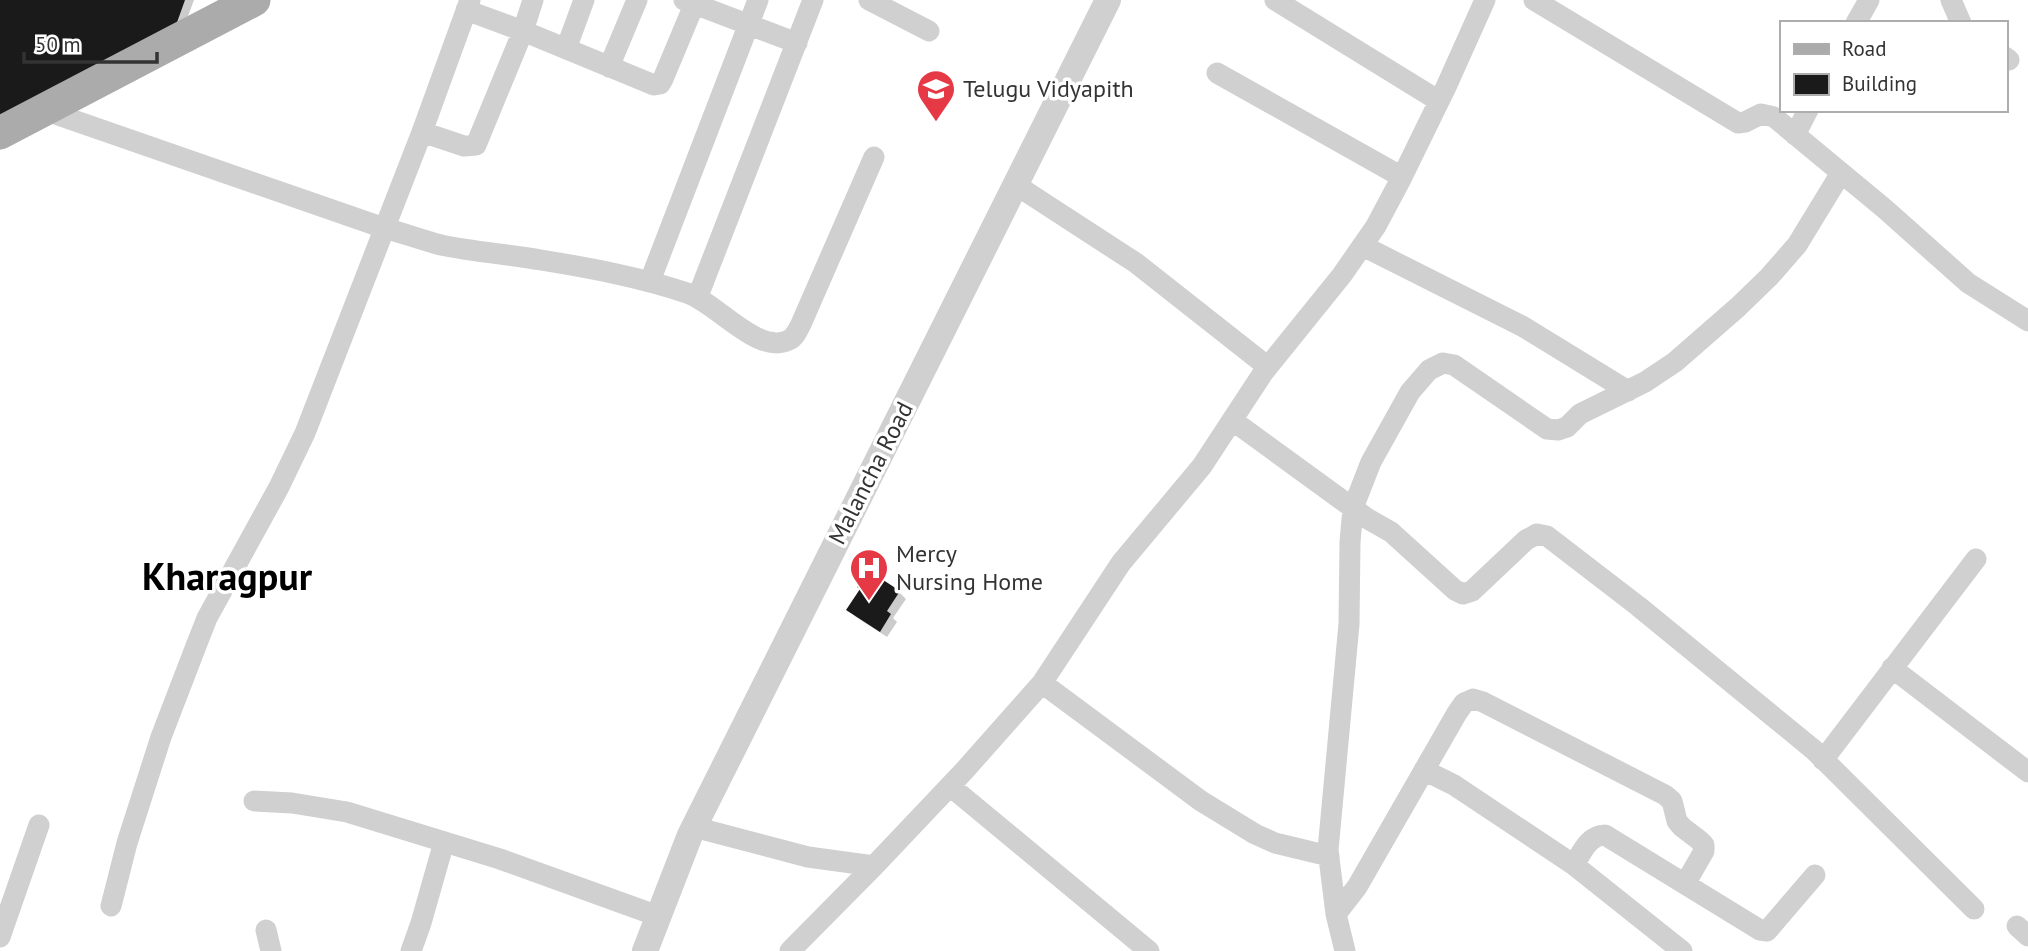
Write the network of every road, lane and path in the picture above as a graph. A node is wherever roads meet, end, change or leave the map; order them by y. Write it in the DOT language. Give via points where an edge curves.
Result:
graph roads {
  1 [pos="254,0"];
  2 [pos="533,0"];
  3 [pos="584,0"];
  4 [pos="637,0"];
  5 [pos="758,0"];
  6 [pos="813,0"];
  7 [pos="870,0"];
  8 [pos="1108,0"];
  9 [pos="1275,0"];
  10 [pos="1485,0"];
  11 [pos="1534,0"];
  12 [pos="1869,0"];
  13 [pos="1951,0"];
  14 [pos="691,1"];
  15 [pos="468,5"];
  16 [pos="1857,21"];
  17 [pos="1960,21"];
  18 [pos="748,25"];
  19 [pos="523,31"];
  20 [pos="929,31"];
  21 [pos="797,43"];
  22 [pos="566,49"];
  23 [pos="609,67"];
  24 [pos="1217,73"];
  25 [pos="1439,101"];
  26 [pos="44,110"];
  27 [pos="1807,112"];
  28 [pos="422,132"];
  29 [pos="0,133"];
  30 [pos="1795,135"];
  31 [pos="874,157"];
  32 [pos="1841,173"];
  33 [pos="1402,177"];
  34 [pos="1016,185"];
  35 [pos="384,228"];
  36 [pos="1363,246"];
  37 [pos="650,281"];
  38 [pos="698,296"];
  39 [pos="2028,321"];
  40 [pos="1268,367"];
  41 [pos="1628,391"];
  42 [pos="1232,420"];
  43 [pos="1353,508"];
  44 [pos="1976,559"];
  45 [pos="1892,668"];
  46 [pos="1042,683"];
  47 [pos="1823,760"];
  48 [pos="1424,769"];
  49 [pos="2028,772"];
  50 [pos="950,786"];
  51 [pos="254,801"];
  52 [pos="39,825"];
  53 [pos="694,827"];
  54 [pos="444,842"];
  55 [pos="1329,856"];
  56 [pos="1574,864"];
  57 [pos="874,866"];
  58 [pos="1815,875"];
  59 [pos="1685,884"];
  60 [pos="111,906"];
  61 [pos="1974,909"];
  62 [pos="1336,914"];
  63 [pos="658,916"];
  64 [pos="266,930"];
  65 [pos="0,937"];
  66 [pos="271,951"];
  67 [pos="411,951"];
  68 [pos="645,951"];
  69 [pos="790,951"];
  70 [pos="1149,951"];
  71 [pos="1345,951"];
  72 [pos="1682,951"];
  1 -- 26 [label="main road"];
  2 -- 19 [label="street"];
  3 -- 22 [label="street"];
  4 -- 23 [label="street"];
  5 -- 18 [label="street"];
  6 -- 21 [label="street"];
  7 -- 20 [label="street"];
  8 -- 34 [label="street, Malancha Road"];
  9 -- 25 [label="street"];
  10 -- 25 [label="street"];
  11 -- 30 [label="street" via="1738,123 1767,114"];
  12 -- 16 [label="street"];
  13 -- 17 [label="street"];
  14 -- 18 [label="street"];
  14 -- 23 [label="street" via="660,84"];
  15 -- 19 [label="street"];
  15 -- 28 [label="street"];
  18 -- 21 [label="street"];
  18 -- 37 [label="street"];
  19 -- 22 [label="street"];
  19 -- 28 [label="street" via="476,145 464,146"];
  21 -- 38 [label="street"];
  22 -- 23 [label="street"];
  24 -- 33 [label="street"];
  25 -- 33 [label="street"];
  26 -- 29 [label="main road"];
  26 -- 35 [label="street"];
  27 -- 30 [label="street"];
  28 -- 35 [label="street"];
  30 -- 32 [label="street"];
  31 -- 38 [label="street" via="795,336 774,344 755,338"];
  32 -- 39 [label="street" via="1968,283"];
  32 -- 41 [label="street" via="1797,245 1769,277 1675,362"];
  33 -- 36 [label="street"];
  34 -- 40 [label="street" via="1136,264"];
  34 -- 53 [label="street, Malancha Road"];
  35 -- 37 [label="street" via="439,244"];
  35 -- 60 [label="street" via="306,433 207,618 161,737"];
  36 -- 40 [label="street"];
  36 -- 41 [label="street" via="1522,326"];
  37 -- 38 [label="street"];
  40 -- 42 [label="street"];
  41 -- 43 [label="street" via="1580,414 1567,427 1547,429 1466,371 1443,363 1429,370 1410,392 1371,462"];
  42 -- 43 [label="street"];
  42 -- 46 [label="street" via="1202,466 1121,563"];
  43 -- 47 [label="street" via="1391,532 1463,594 1472,591 1526,540 1537,534 1547,536"];
  43 -- 55 [label="street" via="1349,624"];
  44 -- 45 [label="street"];
  45 -- 47 [label="street"];
  45 -- 49 [label="street"];
  46 -- 50 [label="street"];
  46 -- 55 [label="street" via="1212,808 1255,834"];
  47 -- 61 [label="street"];
  48 -- 56 [label="street"];
  48 -- 59 [label="street" via="1464,703 1473,699 1483,702 1672,801 1677,821 1704,845"];
  48 -- 62 [label="street" via="1357,887"];
  50 -- 57 [label="street"];
  50 -- 70 [label="street"];
  51 -- 54 [label="street" via="347,812"];
  52 -- 65 [label="street"];
  53 -- 57 [label="street" via="808,857"];
  53 -- 63 [label="street, Malancha Road"];
  54 -- 63 [label="street"];
  54 -- 67 [label="street"];
  55 -- 62 [label="street"];
  56 -- 59 [label="street" via="1591,840 1605,835"];
  56 -- 72 [label="street"];
  57 -- 69 [label="street"];
  58 -- 59 [label="street" via="1767,931"];
  62 -- 71 [label="street"];
  63 -- 68 [label="street, Malancha Road"];
  64 -- 66 [label="street"];
}
